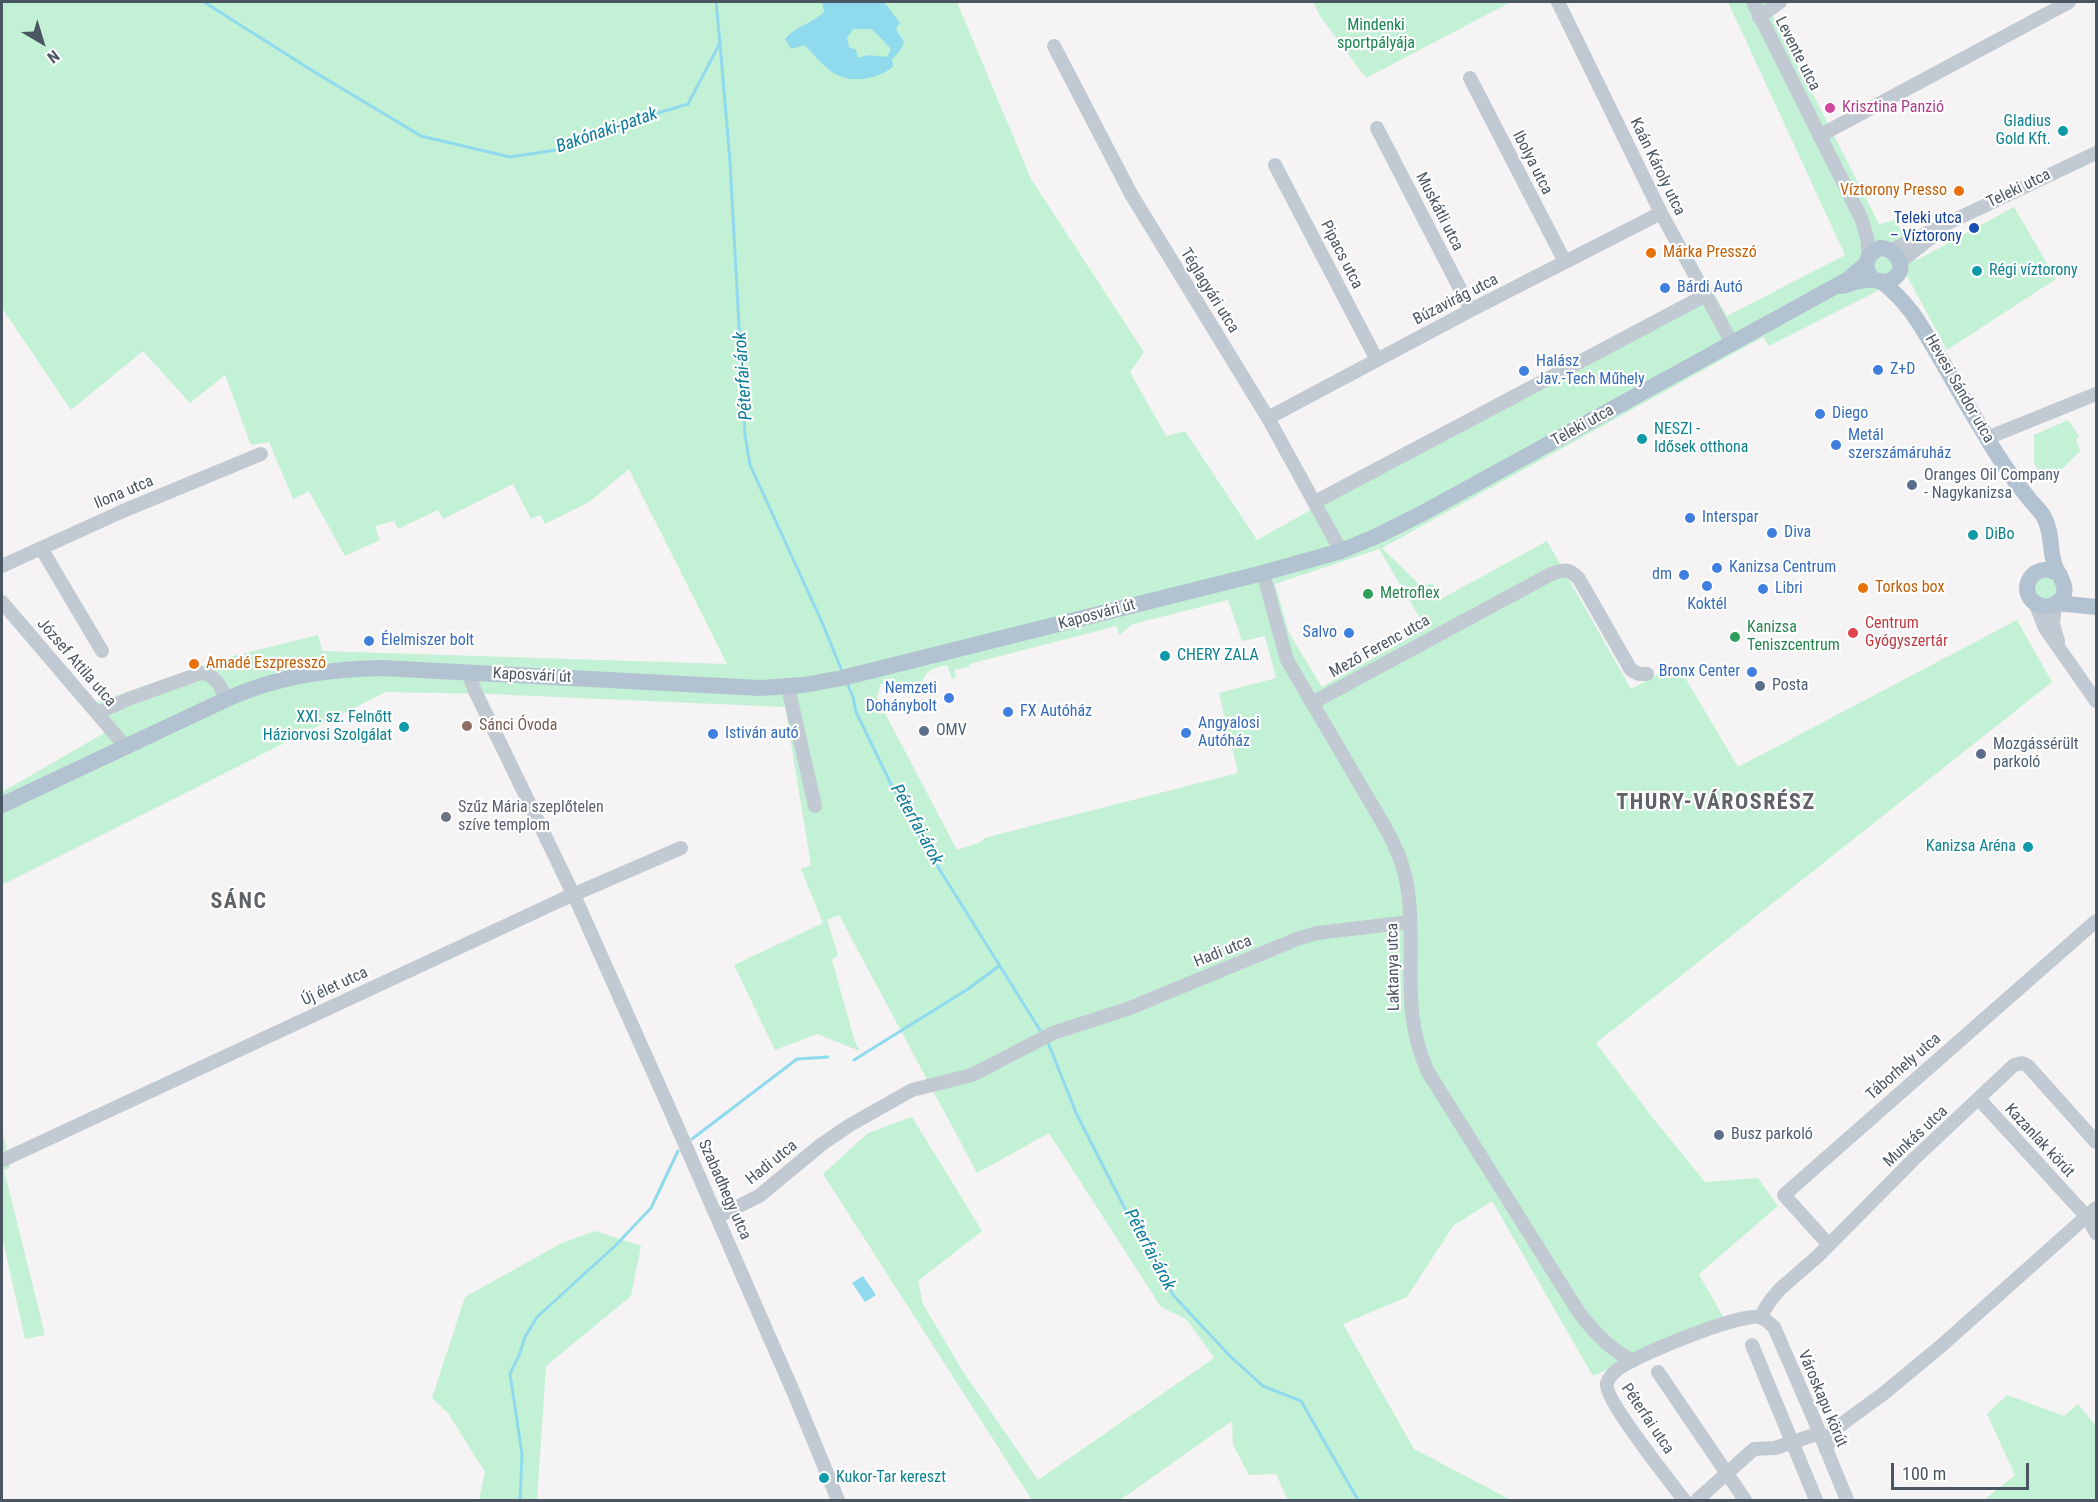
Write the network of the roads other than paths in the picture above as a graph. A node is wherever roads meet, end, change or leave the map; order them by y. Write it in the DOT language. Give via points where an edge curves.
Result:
graph roads {
  1 [pos="1558,2"];
  2 [pos="1753,2"];
  3 [pos="1780,2"];
  4 [pos="2069,2"];
  5 [pos="1760,17"];
  6 [pos="1054,45"];
  7 [pos="1470,78"];
  8 [pos="1377,128"];
  9 [pos="1820,136"];
  10 [pos="2097,153"];
  11 [pos="1275,165"];
  12 [pos="1661,213"];
  13 [pos="1861,218"];
  14 [pos="1894,257"];
  15 [pos="1565,262"];
  16 [pos="1872,270"];
  17 [pos="1706,295"];
  18 [pos="1471,310"];
  19 [pos="1916,315"];
  20 [pos="1732,343"];
  21 [pos="1377,360"];
  22 [pos="2097,394"];
  23 [pos="1269,418"];
  24 [pos="1987,438"];
  25 [pos="261,454"];
  26 [pos="1315,501"];
  27 [pos="2031,502"];
  28 [pos="41,548"];
  29 [pos="1341,551"];
  30 [pos="2,566"];
  31 [pos="2036,572"];
  32 [pos="1263,573"];
  33 [pos="2062,578"];
  34 [pos="2097,600"];
  35 [pos="2,602"];
  36 [pos="2035,603"];
  37 [pos="2056,604"];
  38 [pos="2097,607"];
  39 [pos="2059,646"];
  40 [pos="102,651"];
  41 [pos="468,672"];
  42 [pos="1647,674"];
  43 [pos="788,687"];
  44 [pos="226,699"];
  45 [pos="2097,701"];
  46 [pos="1312,703"];
  47 [pos="98,713"];
  48 [pos="125,746"];
  49 [pos="2,805"];
  50 [pos="815,806"];
  51 [pos="681,848"];
  52 [pos="573,895"];
  53 [pos="2097,921"];
  54 [pos="1410,922"];
  55 [pos="1979,1099"];
  56 [pos="2097,1142"];
  57 [pos="3,1160"];
  58 [pos="2092,1212"];
  59 [pos="717,1217"];
  60 [pos="2097,1233"];
  61 [pos="1829,1245"];
  62 [pos="1760,1317"];
  63 [pos="1752,1346"];
  64 [pos="1633,1361"];
  65 [pos="1658,1372"];
  66 [pos="1813,1417"];
  67 [pos="1841,1425"];
  68 [pos="1820,1433"];
  69 [pos="1792,1443"];
  70 [pos="1826,1450"];
  71 [pos="1726,1473"];
  72 [pos="838,1500"];
  73 [pos="1684,1500"];
  74 [pos="1697,1500"];
  75 [pos="1745,1500"];
  76 [pos="1816,1500"];
  77 [pos="1847,1500"];
  1 -- 12 [label="street, Kaán Károly utca"];
  2 -- 5 [label="street, Levente utca"];
  3 -- 5 [label="street"];
  4 -- 9 [label="street"];
  5 -- 9 [label="street, Levente utca"];
  6 -- 23 [label="street, Téglagyári utca" via="1136,203"];
  7 -- 15 [label="street, Ibolya utca"];
  8 -- 18 [label="street, Muskátli utca"];
  9 -- 13 [label="street, Levente utca"];
  10 -- 14 [label="street, Teleki utca" via="1942,227"];
  11 -- 21 [label="street, Pipacs utca"];
  12 -- 15 [label="street, Búzavirág utca"];
  12 -- 17 [label="street, Kaán Károly utca"];
  13 -- 14 [label="street, Levente utca"];
  13 -- 16 [label="street, Levente utca"];
  14 -- 16 [label="main road" via="1875,250"];
  14 -- 16 [label="main road" via="1895,278"];
  14 -- 19 [label="main road"];
  15 -- 18 [label="street, Búzavirág utca"];
  16 -- 19 [label="main road, Hevesi Sándor utca"];
  16 -- 20 [label="main road, Teleki utca"];
  17 -- 20 [label="street, Kaán Károly utca"];
  17 -- 26 [label="street"];
  18 -- 21 [label="street, Búzavirág utca"];
  19 -- 24 [label="main road, Hevesi Sándor utca"];
  20 -- 29 [label="main road, Teleki utca" via="1421,514"];
  21 -- 23 [label="street, Búzavirág utca"];
  22 -- 24 [label="street"];
  23 -- 26 [label="street, Téglagyári utca"];
  24 -- 27 [label="main road, Hevesi Sándor utca"];
  25 -- 28 [label="street, Ilona utca"];
  26 -- 29 [label="street, Téglagyári utca"];
  27 -- 31 [label="main road, Hevesi Sándor utca" via="2042,541"];
  27 -- 33 [label="main road, Hevesi Sándor utca" via="2046,522 2054,562"];
  28 -- 30 [label="street, Ilona utca"];
  28 -- 40 [label="street, József Attila utca"];
  29 -- 32 [label="main road, Kaposvári út"];
  31 -- 33 [label="main road" via="2048,569"];
  31 -- 36 [label="main road" via="2027,587"];
  32 -- 43 [label="main road, Kaposvári út" via="847,677"];
  32 -- 46 [label="street, Laktanya utca" via="1287,660"];
  33 -- 34 [label="main road" via="2072,589"];
  33 -- 37 [label="main road" via="2064,595"];
  35 -- 47 [label="street, József Attila utca"];
  36 -- 37 [label="main road"];
  36 -- 39 [label="street" via="2042,624"];
  37 -- 38 [label="main road"];
  37 -- 39 [label="street" via="2053,624"];
  39 -- 45 [label="street"];
  41 -- 43 [label="main road, Kaposvári út"];
  41 -- 44 [label="main road, Kaposvári út" via="331,670 271,682"];
  41 -- 52 [label="street, Szabadhegy utca"];
  42 -- 46 [label="street, Mező Ferenc utca" via="1631,670 1579,579 1565,569"];
  43 -- 50 [label="street"];
  44 -- 47 [label="street" via="210,674 201,673"];
  44 -- 48 [label="main road, Kaposvári út"];
  46 -- 54 [label="street, Laktanya utca" via="1394,843 1407,882"];
  47 -- 48 [label="street, József Attila utca"];
  48 -- 49 [label="main road, Kaposvári út"];
  51 -- 52 [label="street, Új élet utca"];
  52 -- 57 [label="street, Új élet utca"];
  52 -- 59 [label="street, Szabadhegy utca"];
  53 -- 61 [label="street, Táborhely utca" via="1784,1195"];
  54 -- 59 [label="street, Hadi utca" via="1305,936 1130,1008 1037,1039 972,1075 926,1086 892,1101 822,1144 759,1196"];
  54 -- 64 [label="street, Laktanya utca" via="1410,1007 1428,1072 1590,1328"];
  55 -- 56 [label="street, Munkás utca" via="2014,1065 2022,1063"];
  55 -- 58 [label="street, Kazanlak körút"];
  55 -- 61 [label="street, Munkás utca"];
  58 -- 60 [label="street, Kazanlak körút"];
  58 -- 67 [label="street" via="1941,1346"];
  59 -- 72 [label="street, Szabadhegy utca"];
  61 -- 62 [label="street, Munkás utca" via="1775,1294"];
  62 -- 64 [label="street" via="1728,1321"];
  62 -- 66 [label="street, Városkapu körút" via="1774,1327"];
  63 -- 69 [label="street"];
  64 -- 73 [label="street, Péterfai utca" via="1615,1372 1607,1384 1608,1393"];
  65 -- 71 [label="street"];
  66 -- 67 [label="street" via="1827,1425"];
  66 -- 68 [label="street, Városkapu körút"];
  67 -- 70 [label="street" via="1831,1435"];
  68 -- 69 [label="street"];
  68 -- 70 [label="street, Városkapu körút"];
  69 -- 71 [label="street" via="1754,1449"];
  69 -- 76 [label="street"];
  70 -- 77 [label="street, Városkapu körút"];
  71 -- 74 [label="street"];
  71 -- 75 [label="street"];
}
